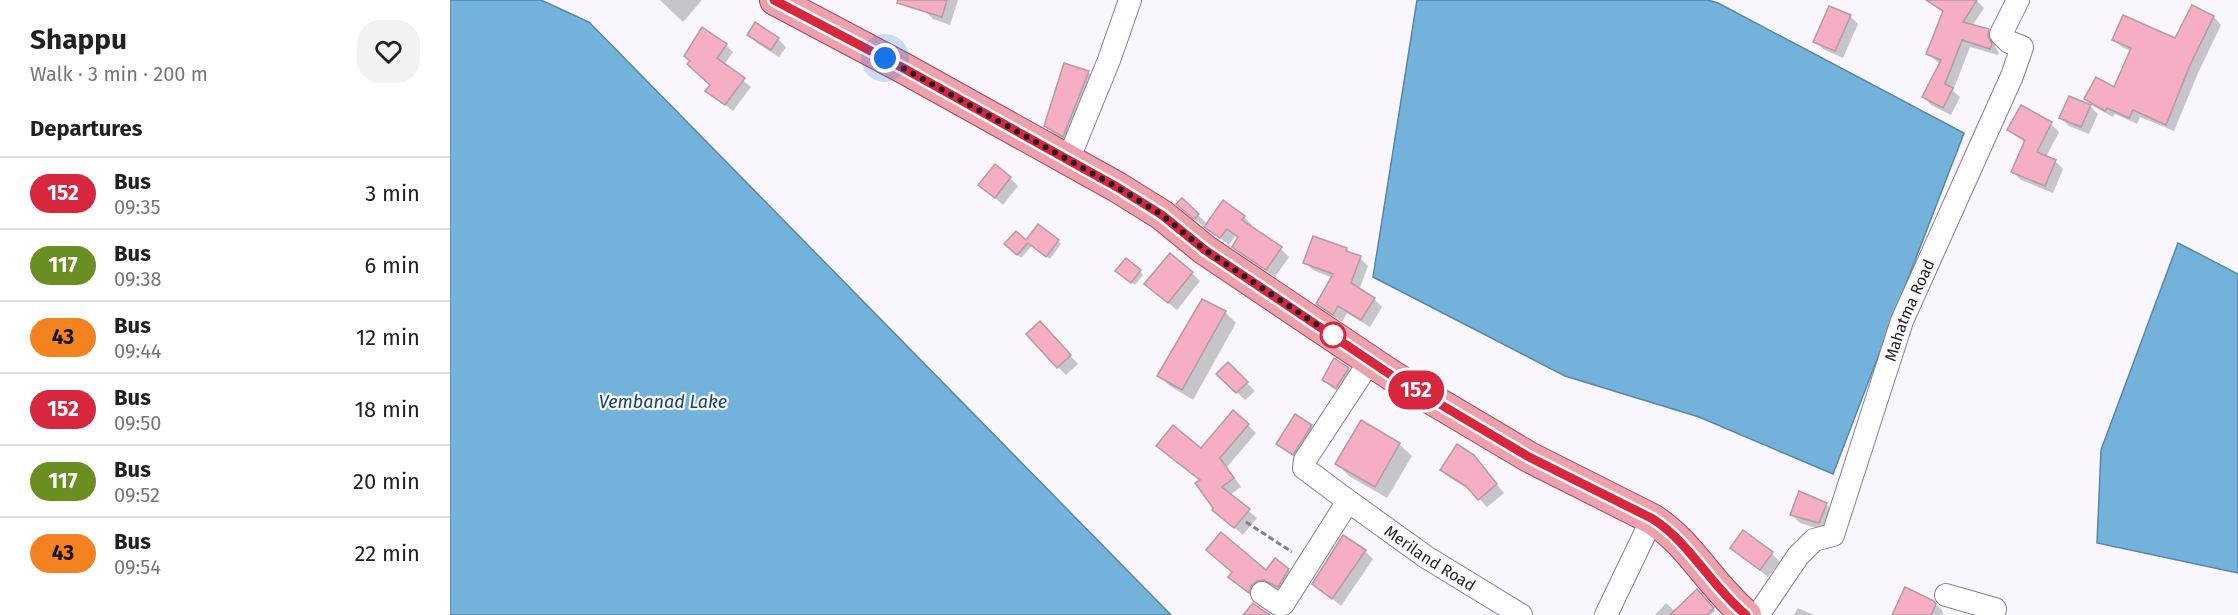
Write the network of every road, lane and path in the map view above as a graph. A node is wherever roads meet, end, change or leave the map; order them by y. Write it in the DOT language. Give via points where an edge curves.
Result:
graph roads {
  1 [pos="774,0"];
  2 [pos="1130,0"];
  3 [pos="2018,0"];
  4 [pos="1068,158"];
  5 [pos="1370,361"];
  6 [pos="1344,498"];
  7 [pos="1653,519"];
  8 [pos="1246,522"];
  9 [pos="1309,562"];
  10 [pos="1262,593"];
  11 [pos="1946,595"];
  12 [pos="1521,615"];
  13 [pos="1606,615"];
  14 [pos="1746,615"];
  15 [pos="1758,615"];
  16 [pos="1994,615"];
  1 -- 4 [label="main road"];
  2 -- 4 [label="street"];
  3 -- 15 [label="street, Mahatma Road" via="2001,34 2022,47 1902,321 1833,535 1814,540 1798,556"];
  4 -- 5 [label="main road" via="1162,215 1205,250"];
  5 -- 6 [label="street, Meriland Road" via="1305,460 1304,468"];
  5 -- 7 [label="main road" via="1529,457"];
  6 -- 9 [label="street" via="1345,506"];
  6 -- 12 [label="street, Meriland Road" via="1426,556"];
  7 -- 13 [label="street"];
  7 -- 14 [label="main road" via="1668,529"];
  8 -- 9 [label="path"];
  9 -- 10 [label="street" via="1283,604"];
  11 -- 16 [label="street" via="1995,609"];
}
